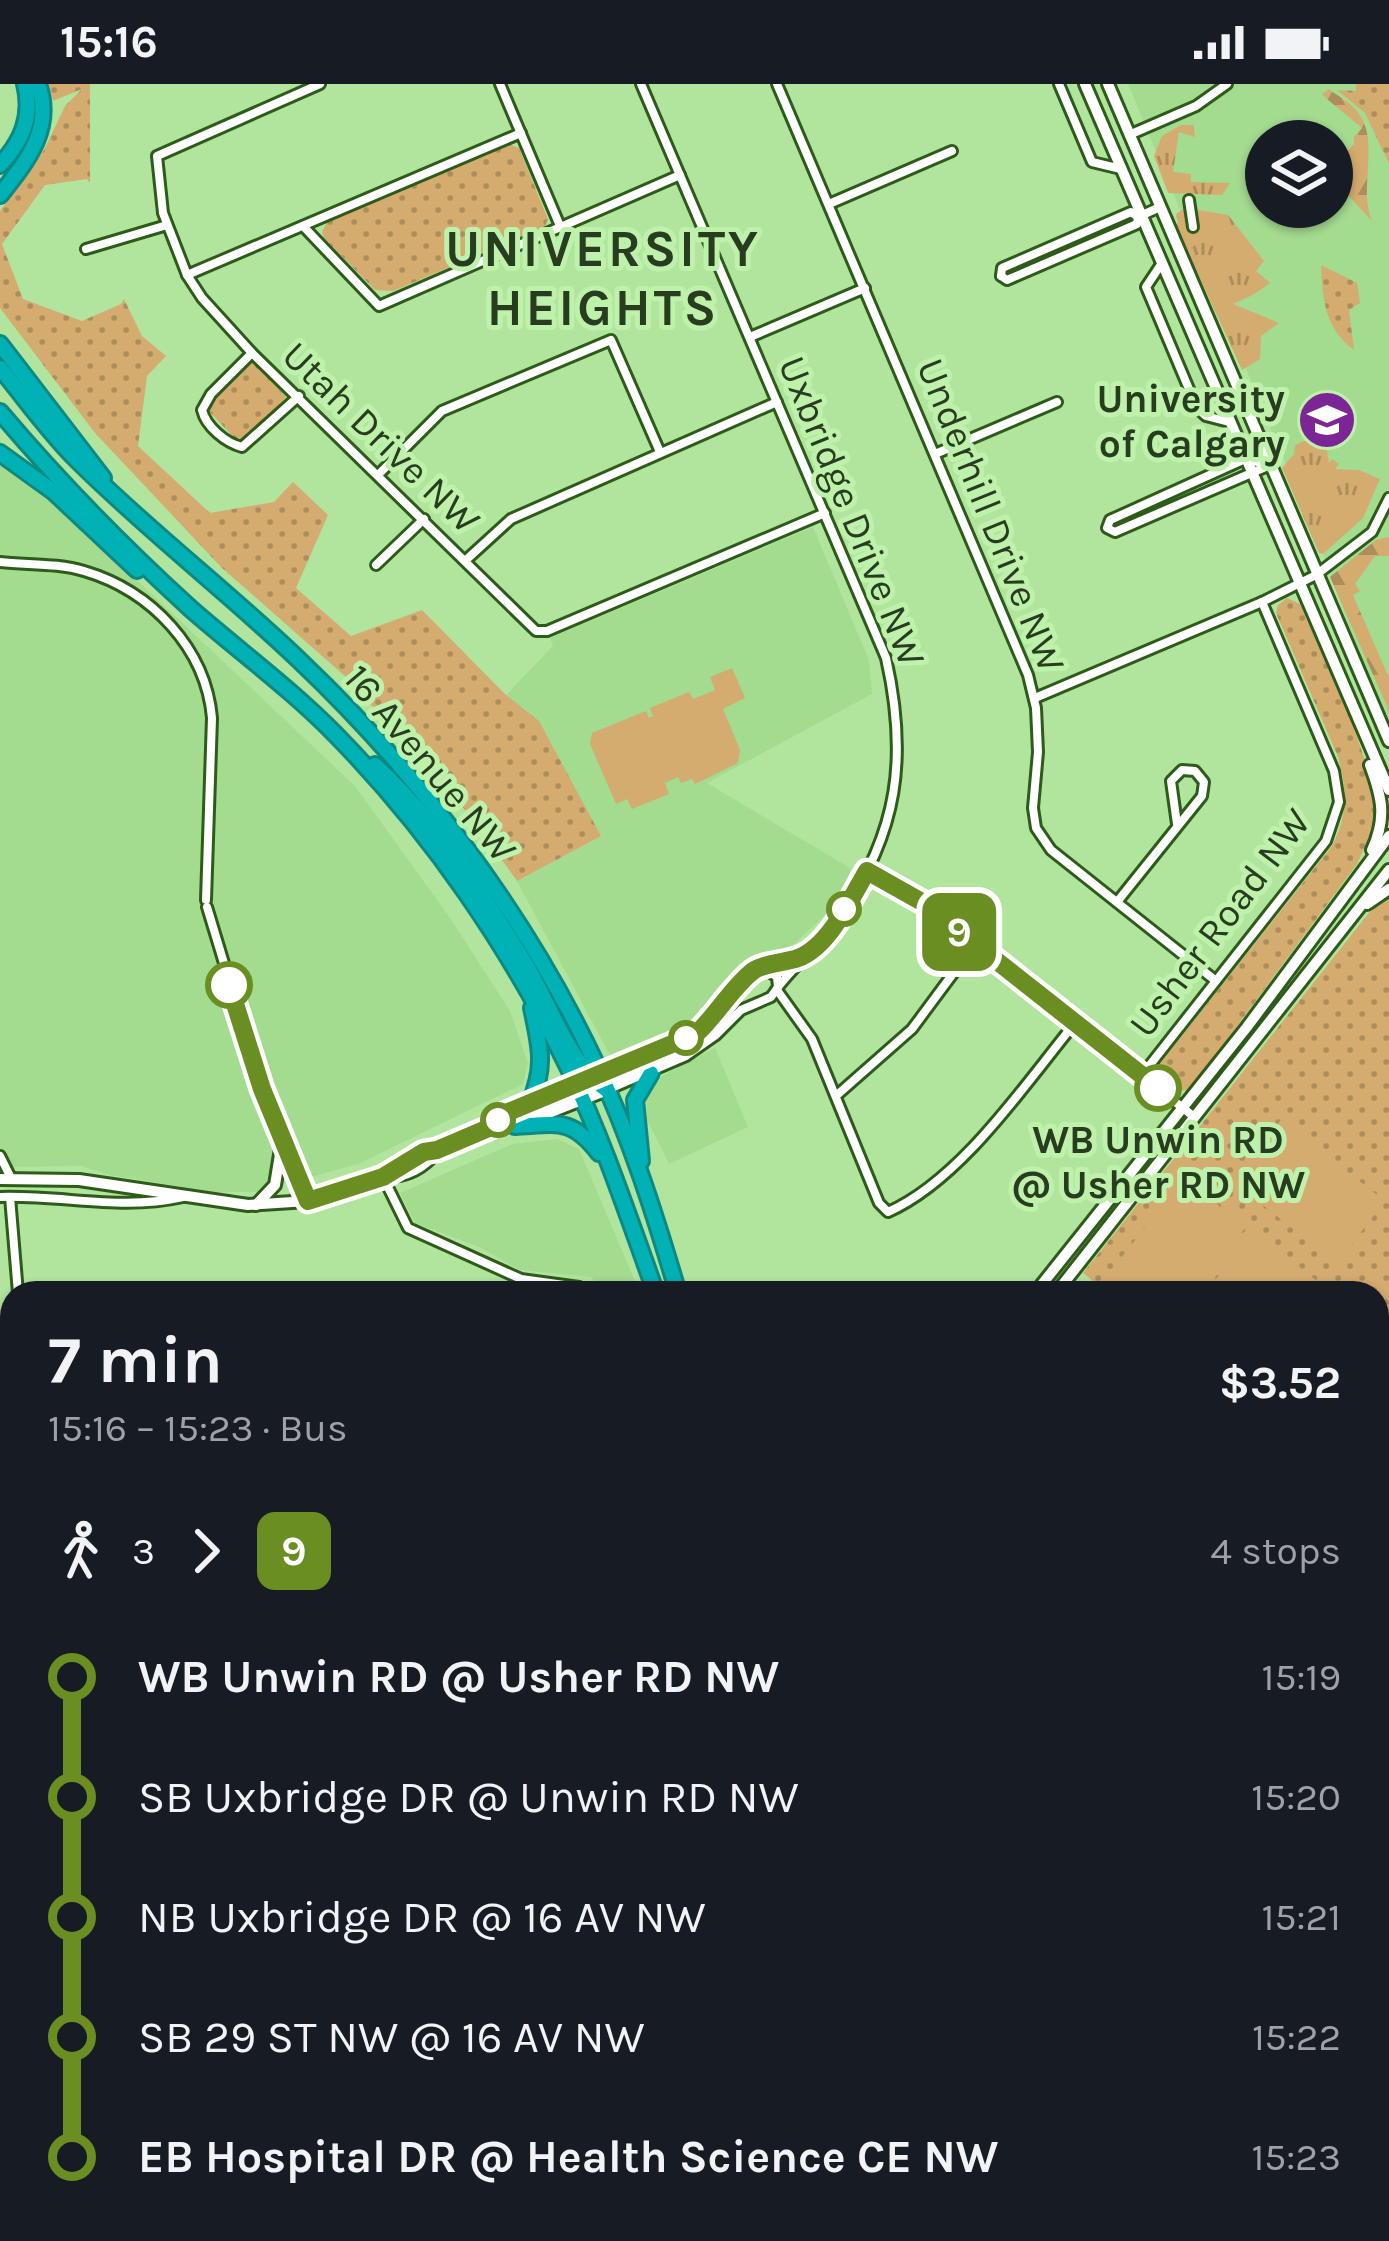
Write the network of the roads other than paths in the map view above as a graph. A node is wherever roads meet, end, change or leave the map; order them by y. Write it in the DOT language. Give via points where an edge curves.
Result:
graph roads {
  1 [pos="25,84"];
  2 [pos="38,84"];
  3 [pos="320,84"];
  4 [pos="500,84"];
  5 [pos="641,84"];
  6 [pos="778,84"];
  7 [pos="1059,84"];
  8 [pos="1085,84"];
  9 [pos="1108,84"];
  10 [pos="1227,84"];
  11 [pos="520,133"];
  12 [pos="1129,135"];
  13 [pos="1110,143"];
  14 [pos="952,151"];
  15 [pos="0,165"];
  16 [pos="1121,169"];
  17 [pos="680,175"];
  18 [pos="0,195"];
  19 [pos="1189,200"];
  20 [pos="829,204"];
  21 [pos="1160,207"];
  22 [pos="1140,216"];
  23 [pos="167,225"];
  24 [pos="303,226"];
  25 [pos="560,226"];
  26 [pos="1193,227"];
  27 [pos="86,249"];
  28 [pos="1162,263"];
  29 [pos="187,275"];
  30 [pos="865,288"];
  31 [pos="750,337"];
  32 [pos="2,345"];
  33 [pos="252,353"];
  34 [pos="0,368"];
  35 [pos="299,396"];
  36 [pos="777,402"];
  37 [pos="1057,402"];
  38 [pos="0,412"];
  39 [pos="1229,422"];
  40 [pos="660,452"];
  41 [pos="0,453"];
  42 [pos="935,454"];
  43 [pos="1245,459"];
  44 [pos="1270,465"];
  45 [pos="1250,472"];
  46 [pos="379,474"];
  47 [pos="116,497"];
  48 [pos="1389,498"];
  49 [pos="824,513"];
  50 [pos="424,519"];
  51 [pos="466,560"];
  52 [pos="0,562"];
  53 [pos="376,565"];
  54 [pos="1316,575"];
  55 [pos="1298,584"];
  56 [pos="1262,602"];
  57 [pos="191,608"];
  58 [pos="1034,698"];
  59 [pos="1372,704"];
  60 [pos="1352,711"];
  61 [pos="1389,721"];
  62 [pos="332,732"];
  63 [pos="1389,741"];
  64 [pos="1389,790"];
  65 [pos="1178,824"];
  66 [pos="1389,836"];
  67 [pos="1363,869"];
  68 [pos="1389,870"];
  69 [pos="867,871"];
  70 [pos="1389,889"];
  71 [pos="1117,903"];
  72 [pos="1354,913"];
  73 [pos="975,944"];
  74 [pos="803,957"];
  75 [pos="762,968"];
  76 [pos="748,978"];
  77 [pos="521,981"];
  78 [pos="1216,981"];
  79 [pos="778,988"];
  80 [pos="762,999"];
  81 [pos="1075,1023"];
  82 [pos="650,1072"];
  83 [pos="1142,1076"];
  84 [pos="588,1079"];
  85 [pos="607,1090"];
  86 [pos="837,1095"];
  87 [pos="582,1099"];
  88 [pos="530,1102"];
  89 [pos="1182,1107"];
  90 [pos="1193,1116"];
  91 [pos="515,1126"];
  92 [pos="491,1127"];
  93 [pos="282,1142"];
  94 [pos="0,1156"];
  95 [pos="611,1169"];
  96 [pos="383,1177"];
  97 [pos="5,1179"];
  98 [pos="642,1179"];
  99 [pos="122,1186"];
  100 [pos="5,1197"];
  101 [pos="184,1197"];
  102 [pos="308,1201"];
  103 [pos="104,1202"];
  104 [pos="256,1205"];
  105 [pos="16,1281"];
  106 [pos="536,1281"];
  107 [pos="652,1281"];
  108 [pos="674,1281"];
  109 [pos="1044,1281"];
  110 [pos="1065,1281"];
  1 -- 15 [label="highway" via="21,139"];
  2 -- 18 [label="highway" via="44,109 37,142"];
  3 -- 23 [label="street, Utah Drive NW" via="161,152 155,163"];
  4 -- 11 [label="street"];
  5 -- 17 [label="street, Uxbridge Drive NW"];
  6 -- 20 [label="street, Underhill Drive NW"];
  7 -- 16 [label="street" via="1092,162"];
  8 -- 13 [label="street"];
  9 -- 12 [label="street"];
  10 -- 12 [label="street"];
  11 -- 24 [label="street"];
  11 -- 25 [label="street"];
  12 -- 13 [label="street"];
  12 -- 21 [label="street"];
  13 -- 16 [label="street"];
  14 -- 20 [label="street"];
  16 -- 22 [label="street"];
  17 -- 25 [label="street"];
  17 -- 31 [label="street, Uxbridge Drive NW"];
  19 -- 26 [label="street"];
  20 -- 30 [label="street, Underhill Drive NW"];
  21 -- 22 [label="street"];
  21 -- 44 [label="street"];
  22 -- 22 [label="street" via="1132,212 1002,268 1001,276 1138,224"];
  22 -- 28 [label="street"];
  23 -- 27 [label="street"];
  23 -- 29 [label="street, Utah Drive NW"];
  24 -- 25 [label="street" via="379,306"];
  24 -- 29 [label="street"];
  28 -- 39 [label="street"];
  28 -- 39 [label="street" via="1146,287 1197,408"];
  29 -- 33 [label="street, Utah Drive NW"];
  30 -- 31 [label="street"];
  30 -- 42 [label="street, Underhill Drive NW"];
  31 -- 36 [label="street, Uxbridge Drive NW"];
  32 -- 47 [label="highway"];
  33 -- 35 [label="street, Utah Drive NW"];
  33 -- 35 [label="street" via="202,410 230,444 256,439"];
  34 -- 47 [label="highway, 16 Avenue NW"];
  35 -- 46 [label="street, Utah Drive NW"];
  36 -- 40 [label="street"];
  36 -- 49 [label="street, Uxbridge Drive NW"];
  37 -- 42 [label="street"];
  38 -- 57 [label="highway, 16 Avenue NW" via="50,472"];
  39 -- 43 [label="street"];
  40 -- 46 [label="street" via="611,340 442,411"];
  40 -- 51 [label="street" via="511,519"];
  41 -- 57 [label="highway"];
  42 -- 58 [label="street, Underhill Drive NW"];
  43 -- 44 [label="street"];
  43 -- 45 [label="street"];
  43 -- 45 [label="street" via="1107,528 1114,532"];
  44 -- 45 [label="street"];
  44 -- 54 [label="street"];
  45 -- 55 [label="street"];
  46 -- 50 [label="street, Utah Drive NW"];
  47 -- 84 [label="highway, 16 Avenue NW" via="300,661 436,810 520,928"];
  48 -- 54 [label="street" via="1372,532"];
  49 -- 51 [label="street, Utah Drive NW" via="547,631 536,631"];
  49 -- 69 [label="street, Uxbridge Drive NW" via="886,658 899,727 895,796"];
  50 -- 51 [label="street, Utah Drive NW"];
  50 -- 53 [label="street"];
  52 -- 93 [label="street" via="64,567 114,584 161,617 196,657 212,718 206,904"];
  54 -- 55 [label="street"];
  54 -- 59 [label="street"];
  55 -- 56 [label="street"];
  55 -- 60 [label="street"];
  56 -- 58 [label="street"];
  56 -- 78 [label="street, Usher Road NW" via="1340,802 1326,842"];
  57 -- 62 [label="highway, 16 Avenue NW"];
  58 -- 71 [label="street, Underhill Drive NW" via="1036,828"];
  59 -- 61 [label="street"];
  59 -- 63 [label="street"];
  60 -- 64 [label="street"];
  60 -- 67 [label="street" via="1383,812"];
  62 -- 77 [label="highway, 16 Avenue NW" via="446,865"];
  62 -- 84 [label="highway" via="394,783 465,872"];
  65 -- 65 [label="street" via="1202,796 1195,771 1171,781"];
  65 -- 71 [label="street"];
  66 -- 67 [label="street"];
  67 -- 89 [label="street"];
  68 -- 72 [label="street"];
  69 -- 73 [label="street"];
  69 -- 74 [label="street, Uxbridge Drive NW"];
  70 -- 72 [label="street"];
  71 -- 78 [label="street, Underhill Drive NW"];
  72 -- 90 [label="street"];
  73 -- 81 [label="street"];
  73 -- 86 [label="street" via="912,1029"];
  74 -- 75 [label="street"];
  74 -- 79 [label="street, Uxbridge Drive NW"];
  75 -- 76 [label="street"];
  75 -- 79 [label="street" via="775,973"];
  76 -- 80 [label="street" via="750,993"];
  76 -- 84 [label="street" via="696,1034"];
  77 -- 84 [label="highway, 16 Avenue NW"];
  77 -- 88 [label="highway" via="542,1064"];
  78 -- 83 [label="street, Usher Road NW"];
  79 -- 80 [label="street"];
  79 -- 86 [label="street"];
  80 -- 82 [label="street" via="701,1047"];
  81 -- 83 [label="street"];
  81 -- 86 [label="street" via="954,1163 888,1212"];
  82 -- 85 [label="street"];
  82 -- 98 [label="highway" via="635,1100"];
  83 -- 89 [label="street"];
  84 -- 85 [label="highway, 16 Avenue NW"];
  84 -- 87 [label="highway, 16 Avenue NW"];
  84 -- 88 [label="street"];
  85 -- 87 [label="street"];
  85 -- 98 [label="highway, 16 Avenue NW"];
  87 -- 91 [label="street"];
  87 -- 95 [label="highway, 16 Avenue NW"];
  88 -- 92 [label="street"];
  89 -- 90 [label="street"];
  89 -- 109 [label="street"];
  90 -- 110 [label="street"];
  91 -- 92 [label="street"];
  91 -- 95 [label="highway" via="576,1127"];
  92 -- 96 [label="street" via="437,1150 425,1165"];
  93 -- 102 [label="street"];
  93 -- 104 [label="street" via="275,1185"];
  94 -- 97 [label="street"];
  95 -- 107 [label="highway, 16 Avenue NW"];
  96 -- 102 [label="street"];
  96 -- 106 [label="street" via="408,1228"];
  97 -- 99 [label="street"];
  98 -- 108 [label="highway, 16 Avenue NW"];
  99 -- 101 [label="street"];
  99 -- 103 [label="street"];
  100 -- 103 [label="street"];
  100 -- 105 [label="street"];
  101 -- 103 [label="street"];
  101 -- 104 [label="street"];
  102 -- 104 [label="street"];
}
